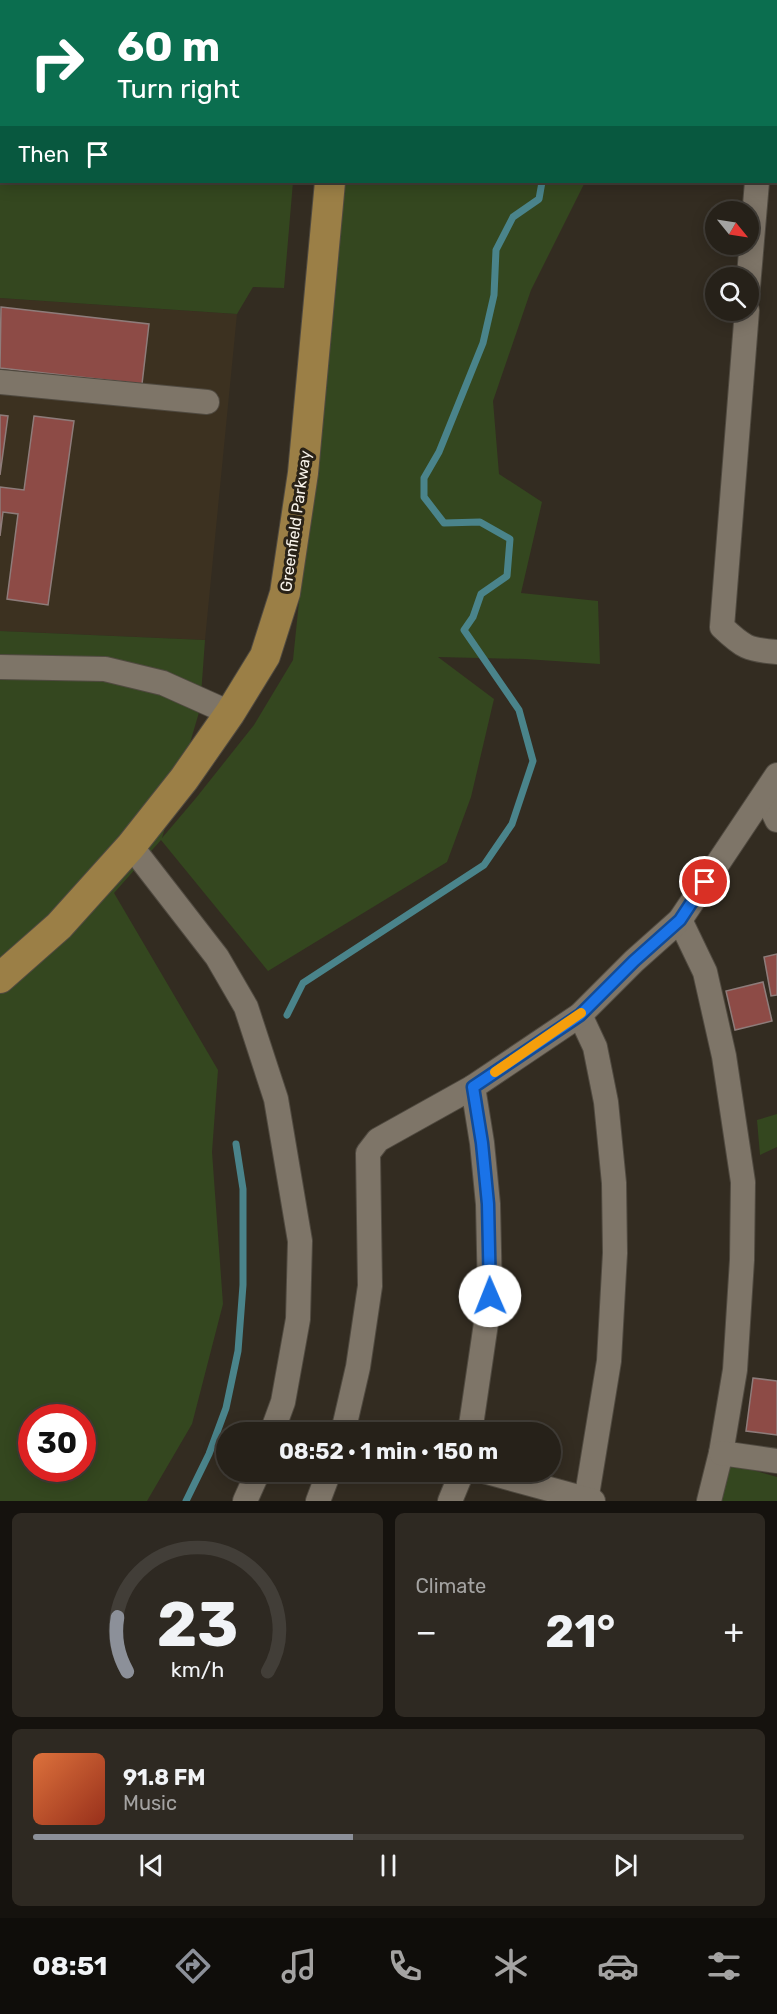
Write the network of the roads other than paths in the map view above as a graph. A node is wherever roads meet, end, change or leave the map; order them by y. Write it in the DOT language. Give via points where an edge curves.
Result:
graph roads {
  1 [pos="330,183"];
  2 [pos="757,183"];
  3 [pos="750,267"];
  4 [pos="746,321"];
  5 [pos="0,382"];
  6 [pos="207,402"];
  7 [pos="777,652"];
  8 [pos="0,667"];
  9 [pos="230,713"];
  10 [pos="771,785"];
  11 [pos="777,820"];
  12 [pos="131,846"];
  13 [pos="680,920"];
  14 [pos="0,978"];
  15 [pos="580,1015"];
  16 [pos="473,1087"];
  17 [pos="276,1422"];
  18 [pos="349,1422"];
  19 [pos="472,1422"];
  20 [pos="721,1453"];
  21 [pos="777,1461"];
  22 [pos="254,1482"];
  23 [pos="325,1482"];
  24 [pos="458,1482"];
  25 [pos="523,1482"];
  26 [pos="589,1500"];
  27 [pos="245,1501"];
  28 [pos="318,1501"];
  29 [pos="450,1501"];
  30 [pos="709,1501"];
  1 -- 9 [label="main road, Greenfield Parkway" via="303,473 285,593 265,656"];
  2 -- 3 [label="street"];
  4 -- 7 [label="street" via="722,627 755,651"];
  5 -- 6 [label="street"];
  8 -- 9 [label="street" via="105,669 163,683"];
  9 -- 12 [label="main road, Greenfield Parkway" via="184,780"];
  10 -- 11 [label="street"];
  10 -- 13 [label="street"];
  12 -- 14 [label="main road, Greenfield Parkway" via="59,926"];
  12 -- 17 [label="street" via="217,957 246,1006 276,1099 300,1241 298,1319"];
  13 -- 15 [label="street"];
  13 -- 20 [label="street" via="705,972 724,1056 743,1182 735,1370"];
  15 -- 16 [label="street"];
  15 -- 26 [label="street" via="595,1047 615,1183 609,1361"];
  16 -- 18 [label="street" via="378,1140 368,1153 370,1286"];
  16 -- 19 [label="street" via="488,1204 490,1296"];
  20 -- 21 [label="street"];
  20 -- 30 [label="street"];
  22 -- 27 [label="street"];
  23 -- 28 [label="street"];
  24 -- 29 [label="street"];
  25 -- 26 [label="street"];
}
